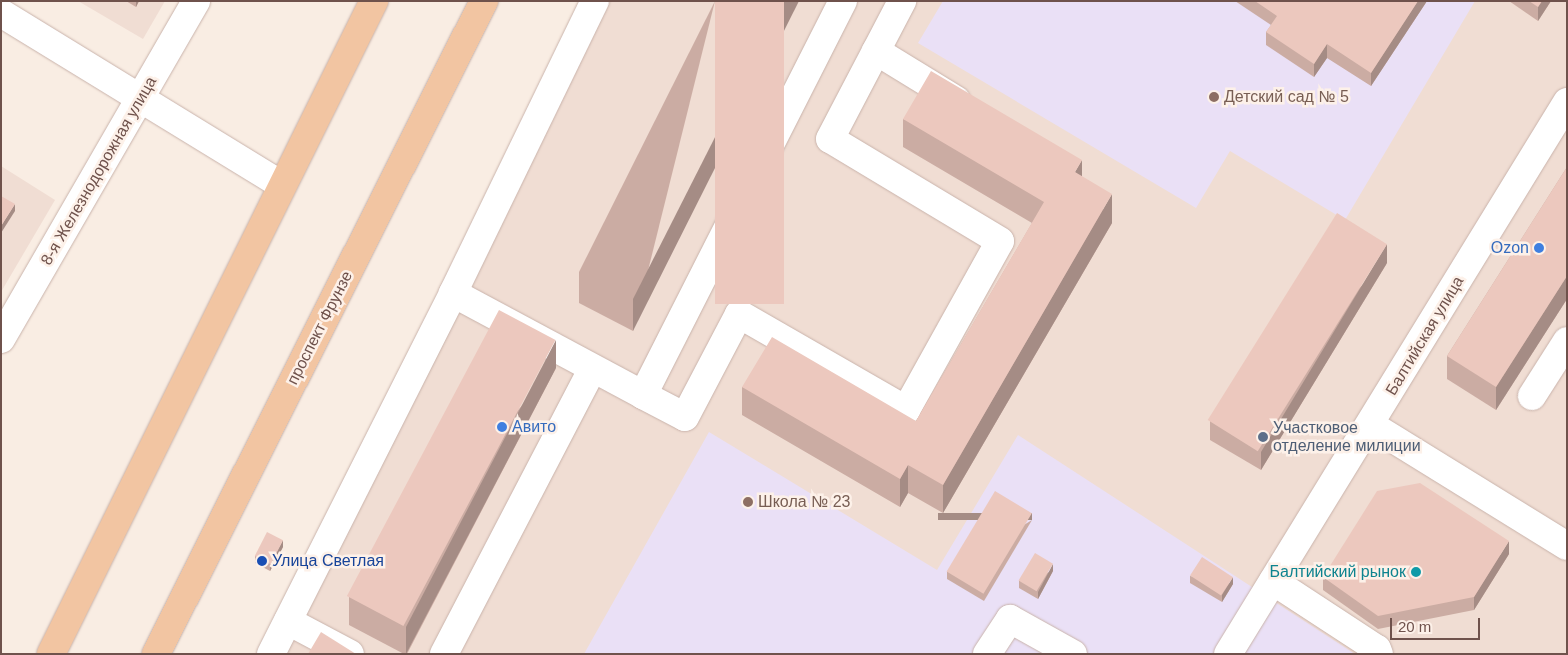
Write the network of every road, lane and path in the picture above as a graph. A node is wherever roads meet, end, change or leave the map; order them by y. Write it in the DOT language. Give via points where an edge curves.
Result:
graph roads {
  1 [pos="196,1"];
  2 [pos="374,1"];
  3 [pos="484,1"];
  4 [pos="595,1"];
  5 [pos="843,1"];
  6 [pos="902,1"];
  7 [pos="1,13"];
  8 [pos="876,51"];
  9 [pos="140,99"];
  10 [pos="972,110"];
  11 [pos="1565,110"];
  12 [pos="282,185"];
  13 [pos="453,293"];
  14 [pos="1,339"];
  15 [pos="1567,341"];
  16 [pos="593,368"];
  17 [pos="643,395"];
  18 [pos="1532,396"];
  19 [pos="1371,425"];
  20 [pos="1567,546"];
  21 [pos="1268,588"];
  22 [pos="288,620"];
  23 [pos="51,654"];
  24 [pos="156,654"];
  25 [pos="271,654"];
  26 [pos="350,654"];
  27 [pos="444,654"];
  28 [pos="987,654"];
  29 [pos="1073,654"];
  30 [pos="1228,654"];
  31 [pos="1378,654"];
  1 -- 9 [label="street, 8-я Железнодорожная улица"];
  2 -- 12 [label="main road"];
  3 -- 24 [label="main road, проспект Фрунзе"];
  4 -- 13 [label="street"];
  5 -- 17 [label="street"];
  6 -- 8 [label="street"];
  7 -- 9 [label="street"];
  8 -- 10 [label="street"];
  8 -- 17 [label="street" via="830,140 1000,242 906,410 739,314 685,417"];
  9 -- 12 [label="street"];
  9 -- 14 [label="street, 8-я Железнодорожная улица"];
  11 -- 19 [label="street, Балтийская улица"];
  12 -- 23 [label="main road"];
  13 -- 16 [label="street"];
  13 -- 22 [label="street"];
  15 -- 18 [label="street"];
  16 -- 17 [label="street"];
  16 -- 27 [label="street"];
  19 -- 20 [label="street"];
  19 -- 21 [label="street, Балтийская улица"];
  21 -- 30 [label="street, Балтийская улица"];
  21 -- 31 [label="street" via="1377,649"];
  22 -- 25 [label="street"];
  22 -- 26 [label="street"];
  28 -- 29 [label="street" via="1010,619"];
}
